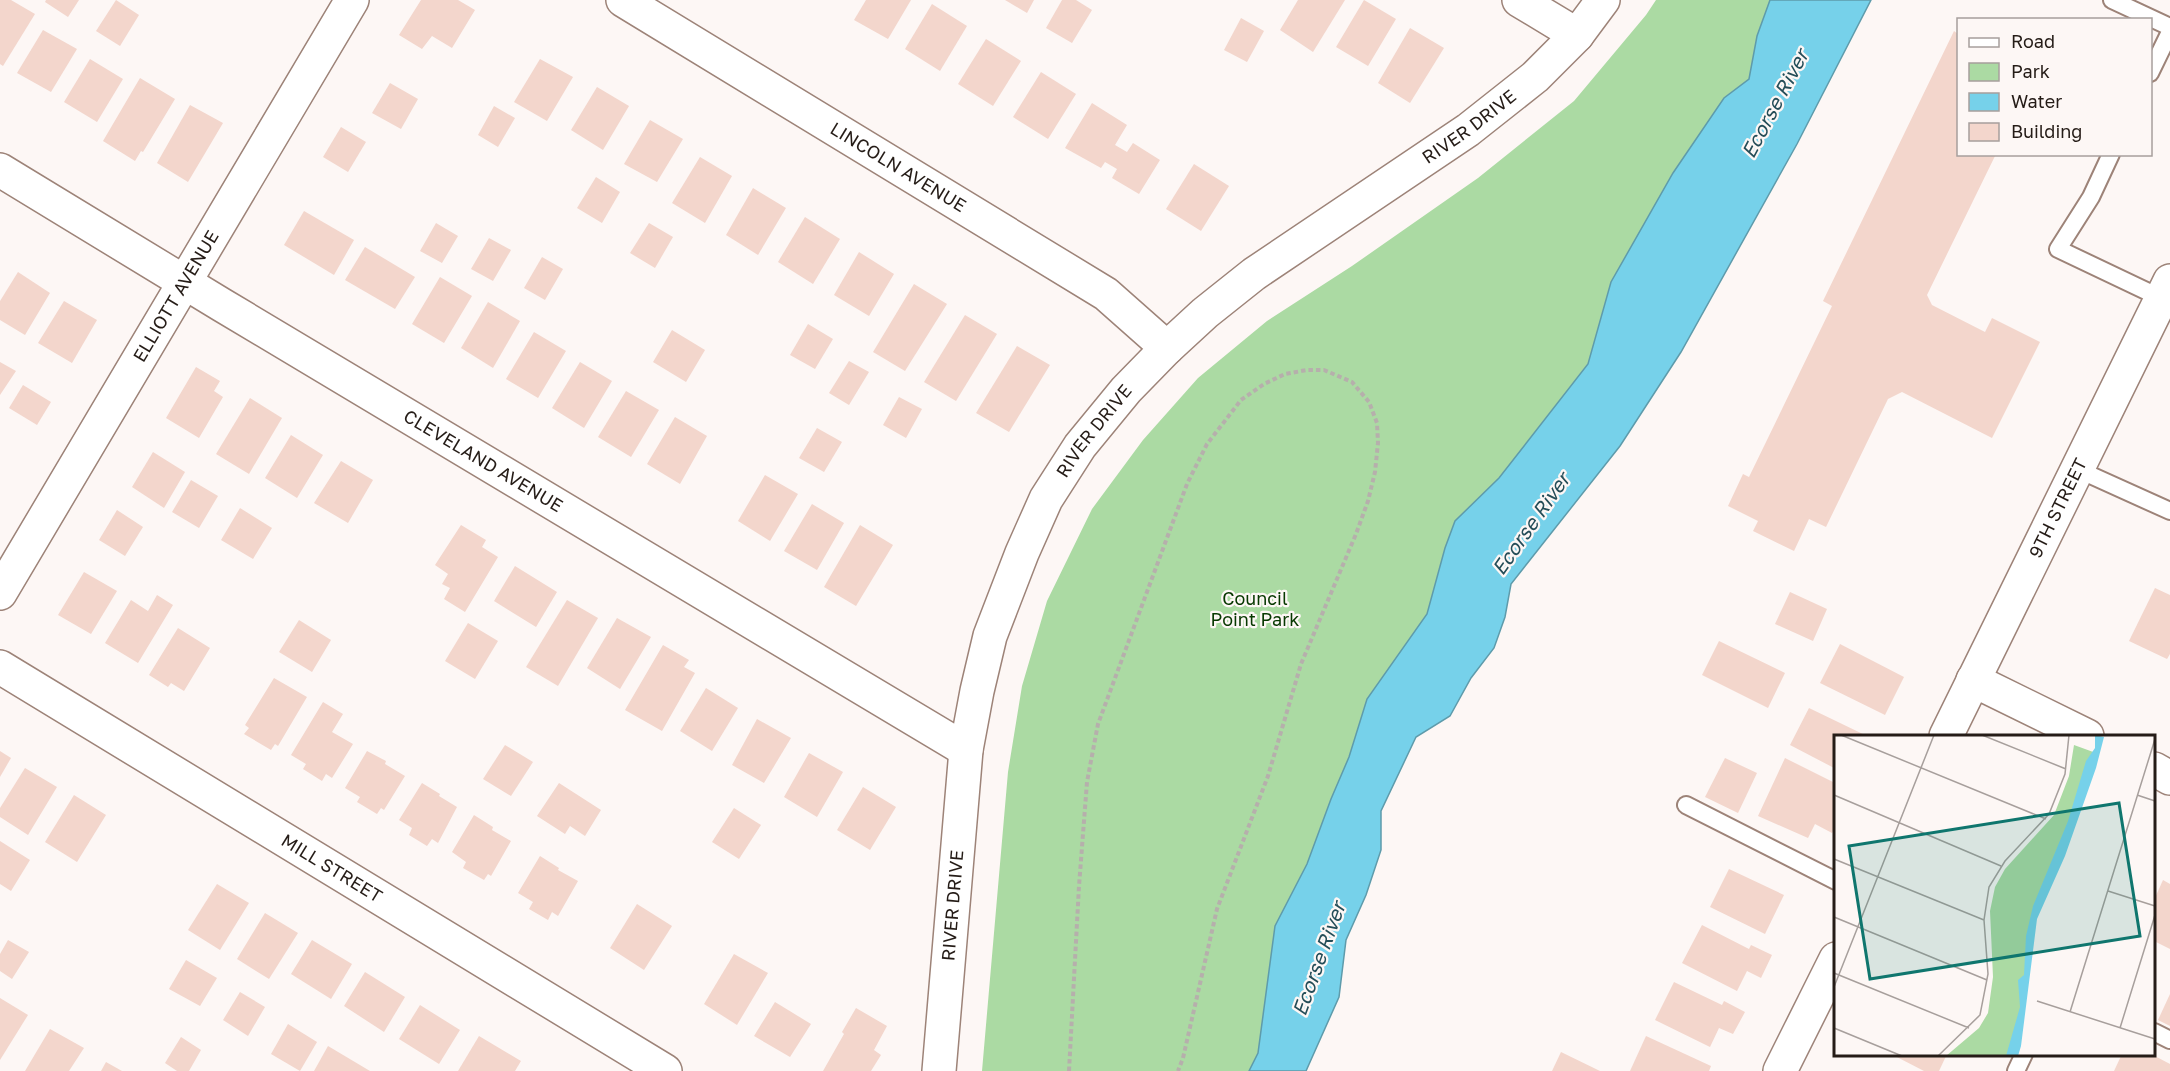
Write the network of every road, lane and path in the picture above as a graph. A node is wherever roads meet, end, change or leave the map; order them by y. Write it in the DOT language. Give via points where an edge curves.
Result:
graph roads {
  1 [pos="352,0"];
  2 [pos="623,0"];
  3 [pos="1519,0"];
  4 [pos="1604,0"];
  5 [pos="2112,0"];
  6 [pos="2148,18"];
  7 [pos="2152,20"];
  8 [pos="2170,29"];
  9 [pos="1577,35"];
  10 [pos="2152,71"];
  11 [pos="2110,156"];
  12 [pos="0,170"];
  13 [pos="185,282"];
  14 [pos="2166,289"];
  15 [pos="1167,348"];
  16 [pos="2077,469"];
  17 [pos="2170,512"];
  18 [pos="0,593"];
  19 [pos="0,667"];
  20 [pos="1973,680"];
  21 [pos="1946,735"];
  22 [pos="2085,735"];
  23 [pos="966,750"];
  24 [pos="2155,770"];
  25 [pos="2170,778"];
  26 [pos="1686,805"];
  27 [pos="1834,880"];
  28 [pos="1834,963"];
  29 [pos="2155,1032"];
  30 [pos="2170,1040"];
  31 [pos="2023,1056"];
  32 [pos="665,1071"];
  33 [pos="939,1071"];
  34 [pos="1068,1071"];
  35 [pos="1178,1071"];
  36 [pos="1780,1071"];
  37 [pos="2016,1071"];
  1 -- 13 [label="street, ELLIOTT AVENUE"];
  2 -- 15 [label="street, LINCOLN AVENUE" via="1106,294"];
  3 -- 9 [label="street"];
  4 -- 9 [label="street, RIVER DRIVE"];
  5 -- 6 [label="lane"];
  7 -- 8 [label="lane"];
  8 -- 10 [label="lane"];
  9 -- 15 [label="street, RIVER DRIVE" via="1535,77 1468,130 1254,274"];
  11 -- 14 [label="lane" via="2091,197 2058,249"];
  12 -- 13 [label="street, CLEVELAND AVENUE"];
  13 -- 18 [label="street, ELLIOTT AVENUE"];
  13 -- 23 [label="street, CLEVELAND AVENUE"];
  14 -- 16 [label="street, 9TH STREET"];
  15 -- 23 [label="street, RIVER DRIVE" via="1080,446 1046,498 990,636"];
  16 -- 17 [label="lane"];
  16 -- 20 [label="street, 9TH STREET"];
  19 -- 32 [label="street, MILL STREET"];
  20 -- 21 [label="street, 9TH STREET"];
  20 -- 22 [label="street"];
  23 -- 33 [label="street, RIVER DRIVE"];
  24 -- 25 [label="street"];
  26 -- 27 [label="lane"];
  28 -- 36 [label="street"];
  29 -- 30 [label="lane"];
  31 -- 37 [label="lane"];
  34 -- 35 [label="path" via="1087,782 1098,724 1186,484 1207,444 1241,400 1264,384 1285,375 1324,370 1352,382 1369,402 1377,423 1375,472 1356,534 1301,664 1268,776 1217,909"];
}
